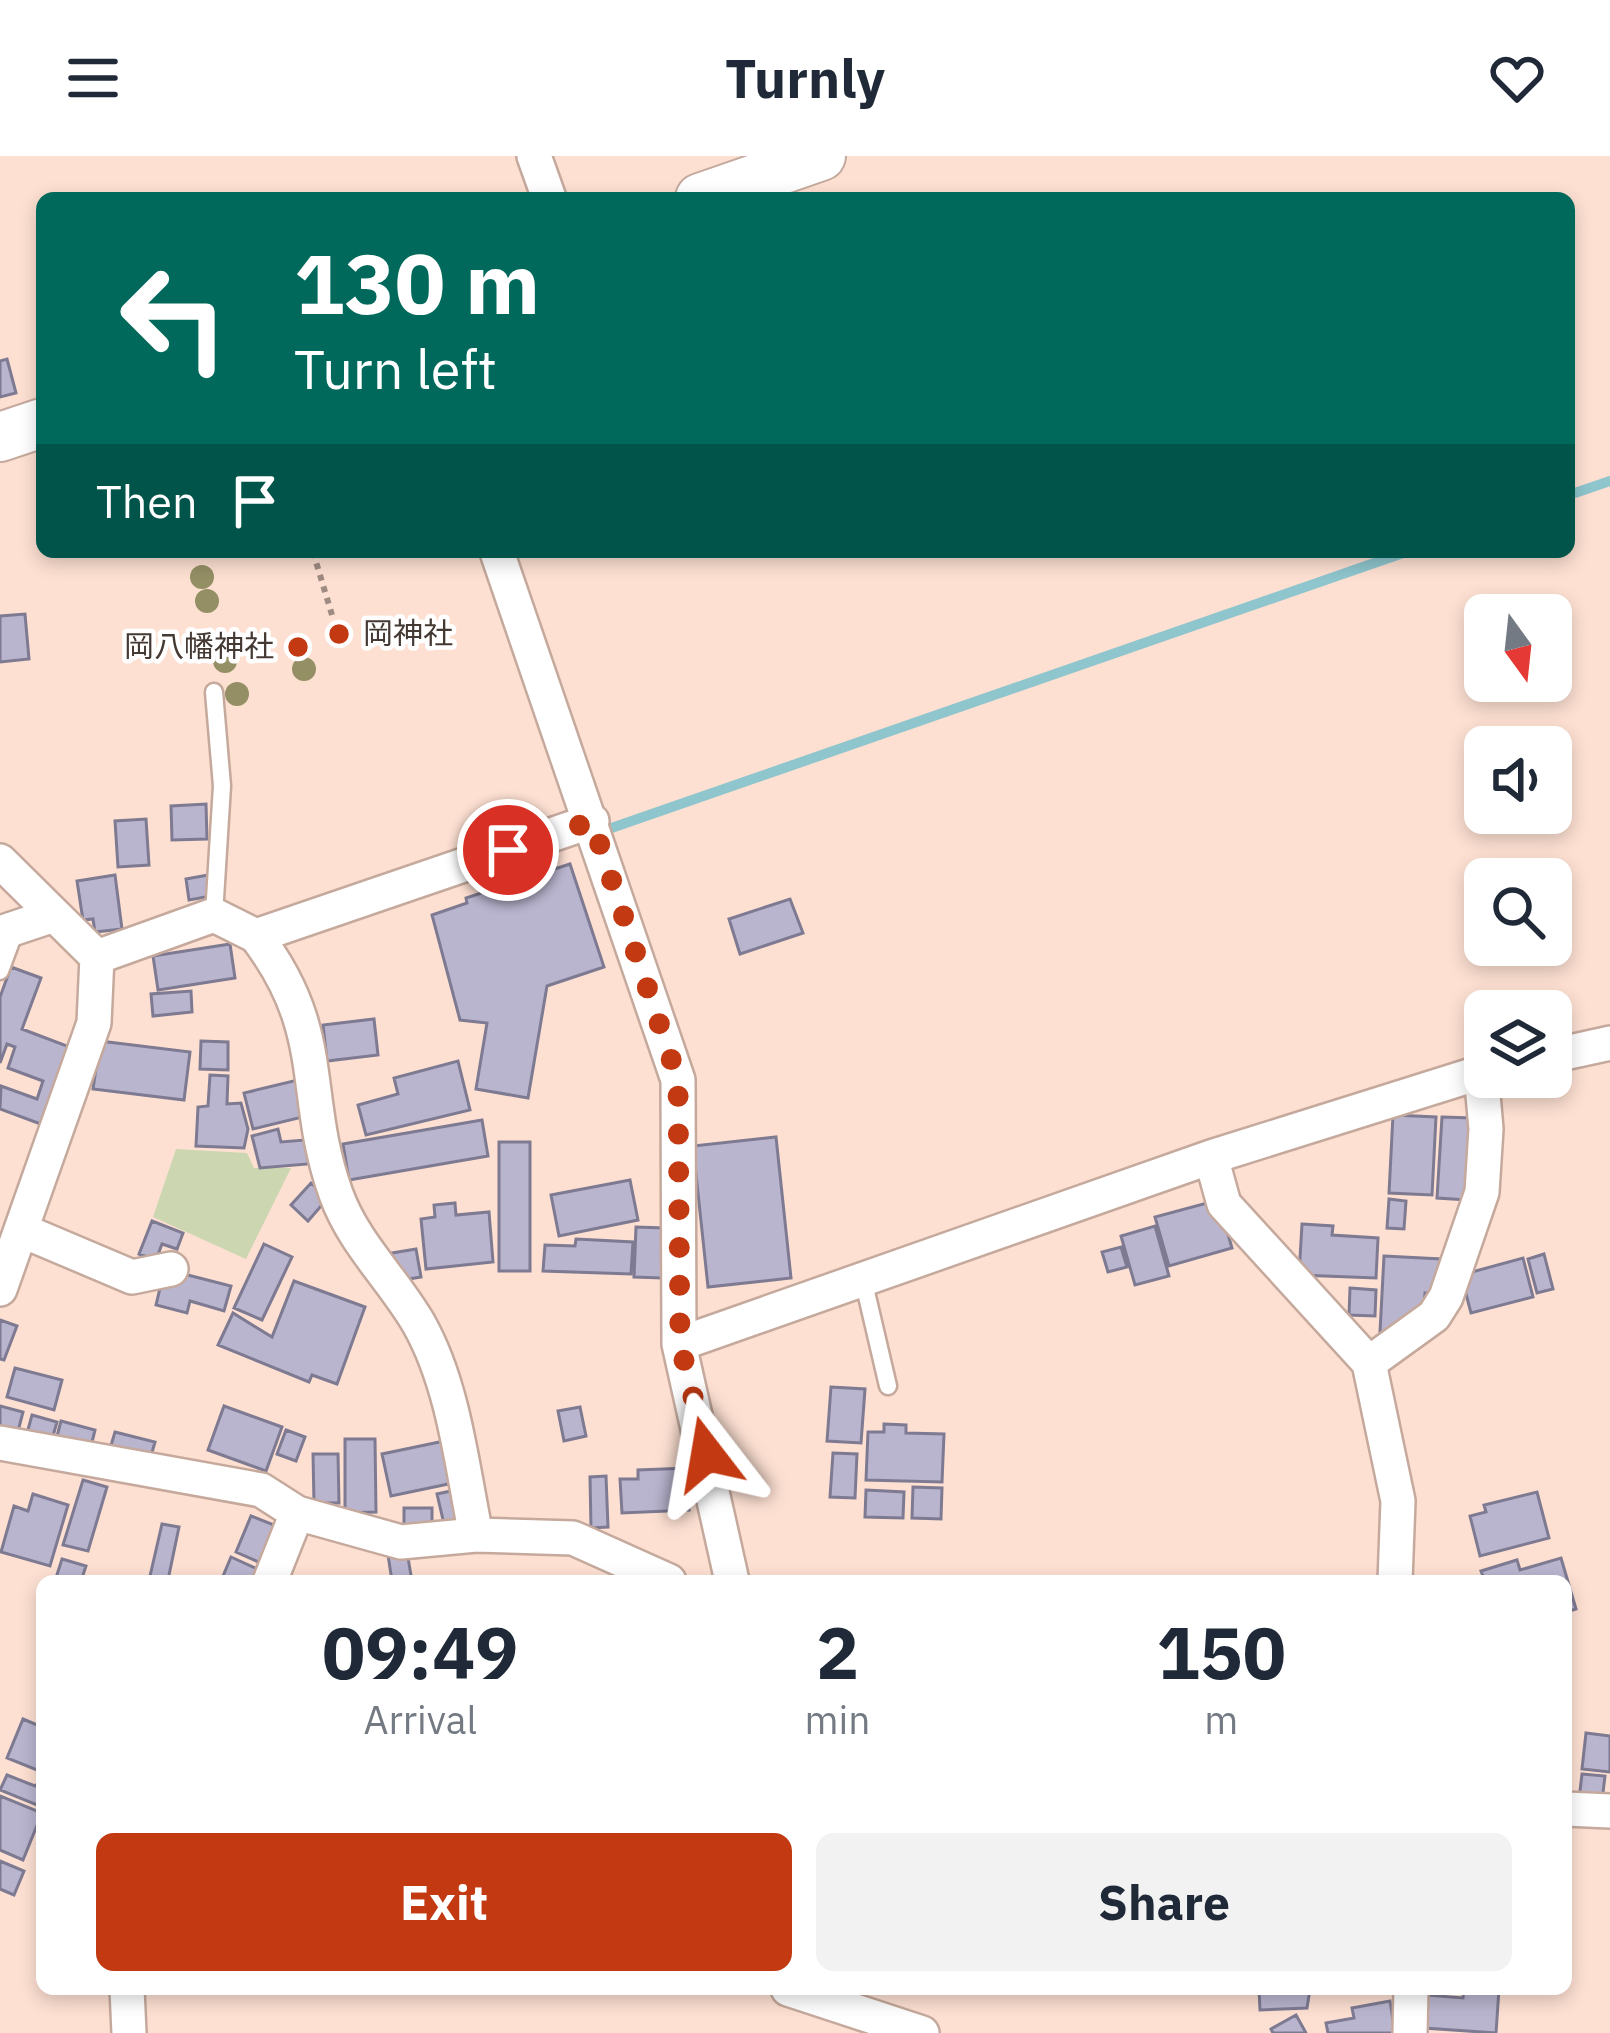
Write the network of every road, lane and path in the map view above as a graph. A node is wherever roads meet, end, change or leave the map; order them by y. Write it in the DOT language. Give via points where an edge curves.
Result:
graph roads {
  1 [pos="534,156"];
  2 [pos="821,156"];
  3 [pos="547,192"];
  4 [pos="717,192"];
  5 [pos="36,425"];
  6 [pos="0,437"];
  7 [pos="315,558"];
  8 [pos="499,558"];
  9 [pos="332,615"];
  10 [pos="214,692"];
  11 [pos="592,821"];
  12 [pos="0,861"];
  13 [pos="54,915"];
  14 [pos="214,915"];
  15 [pos="8,930"];
  16 [pos="256,936"];
  17 [pos="97,957"];
  18 [pos="0,971"];
  19 [pos="1610,1043"];
  20 [pos="1572,1051"];
  21 [pos="1464,1077"];
  22 [pos="1484,1098"];
  23 [pos="1211,1157"];
  24 [pos="21,1230"];
  25 [pos="171,1269"];
  26 [pos="863,1279"];
  27 [pos="0,1288"];
  28 [pos="680,1344"];
  29 [pos="1369,1364"];
  30 [pos="888,1386"];
  31 [pos="0,1443"];
  32 [pos="297,1513"];
  33 [pos="476,1535"];
  34 [pos="272,1575"];
  35 [pos="656,1575"];
  36 [pos="731,1575"];
  37 [pos="1395,1575"];
  38 [pos="1572,1809"];
  39 [pos="1610,1811"];
  40 [pos="127,1995"];
  41 [pos="806,1995"];
  42 [pos="1411,1995"];
  43 [pos="129,2033"];
  44 [pos="922,2033"];
  45 [pos="1410,2033"];
  1 -- 3 [label="street"];
  2 -- 4 [label="main road"];
  5 -- 6 [label="main road"];
  7 -- 9 [label="path"];
  8 -- 11 [label="street"];
  10 -- 14 [label="lane" via="222,786"];
  11 -- 16 [label="street"];
  11 -- 28 [label="street" via="678,1080"];
  12 -- 13 [label="street"];
  13 -- 15 [label="street"];
  13 -- 17 [label="street"];
  14 -- 16 [label="street"];
  14 -- 17 [label="street"];
  15 -- 18 [label="lane"];
  16 -- 33 [label="street" via="298,1002 344,1215 421,1329 441,1383"];
  17 -- 24 [label="street" via="94,1024"];
  19 -- 20 [label="street"];
  21 -- 23 [label="street"];
  22 -- 29 [label="street" via="1482,1192 1446,1297 1434,1316"];
  23 -- 26 [label="street"];
  23 -- 29 [label="street" via="1225,1204"];
  24 -- 25 [label="street" via="132,1277"];
  24 -- 27 [label="street"];
  26 -- 28 [label="street"];
  26 -- 30 [label="lane"];
  28 -- 36 [label="street"];
  29 -- 37 [label="street" via="1398,1501"];
  31 -- 32 [label="street" via="261,1490"];
  32 -- 33 [label="street" via="400,1542"];
  32 -- 34 [label="street"];
  33 -- 35 [label="street" via="573,1538"];
  38 -- 39 [label="street"];
  40 -- 43 [label="street"];
  41 -- 44 [label="street"];
  42 -- 45 [label="street"];
}
